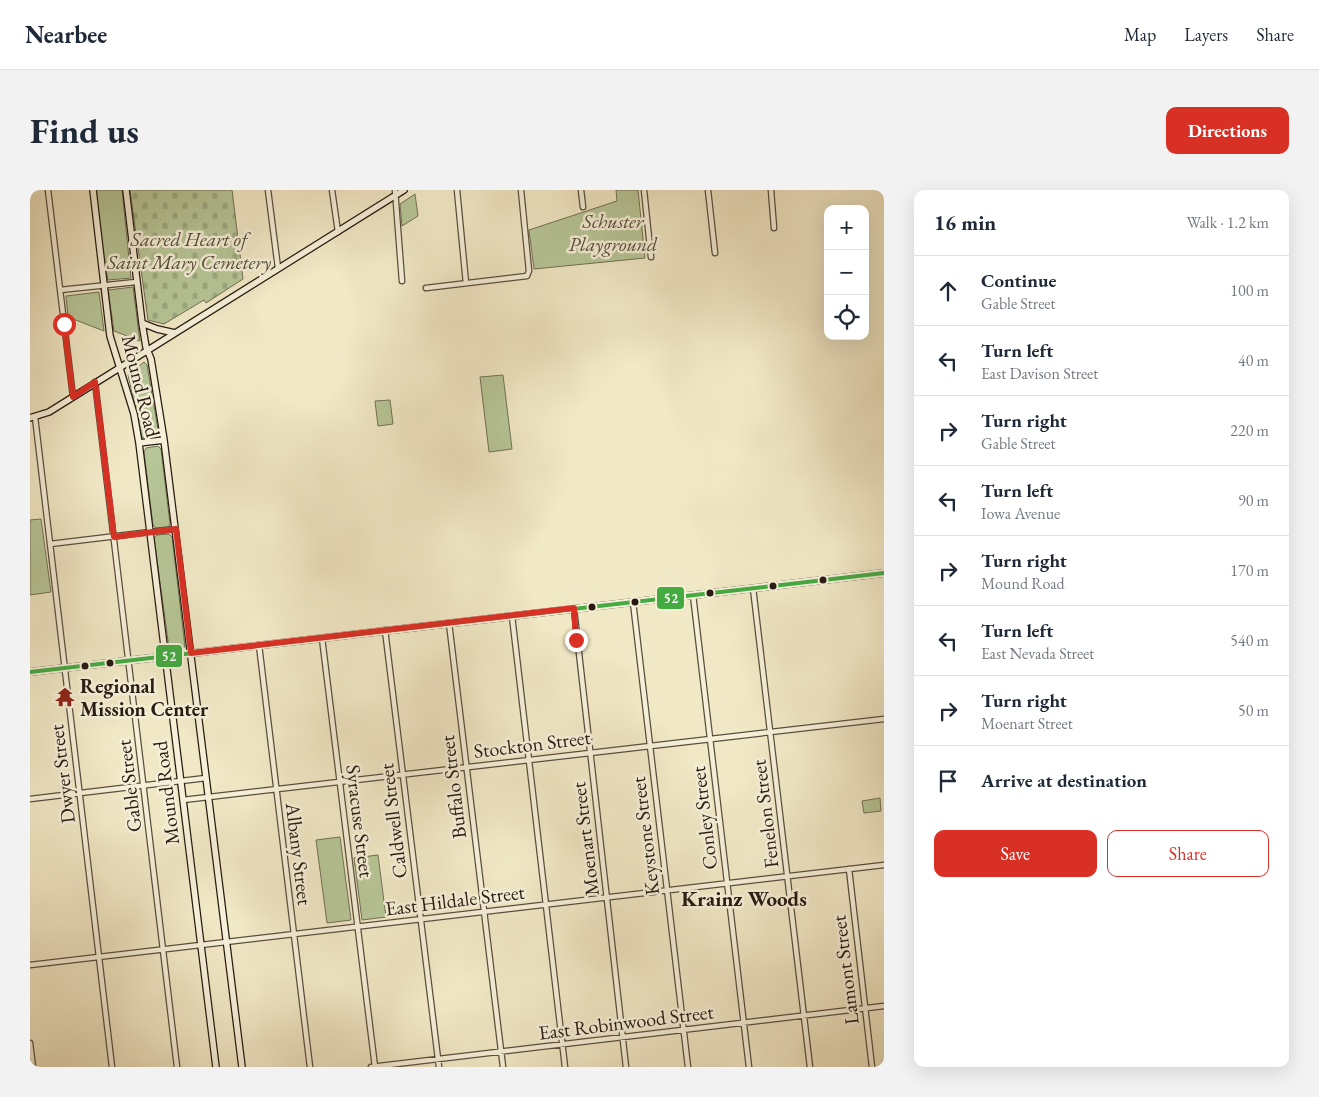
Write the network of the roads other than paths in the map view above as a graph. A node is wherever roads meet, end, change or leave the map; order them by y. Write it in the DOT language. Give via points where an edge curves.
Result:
graph roads {
  1 [pos="48,190"];
  2 [pos="93,190"];
  3 [pos="126,190"];
  4 [pos="268,190"];
  5 [pos="332,190"];
  6 [pos="404,190"];
  7 [pos="457,190"];
  8 [pos="522,190"];
  9 [pos="581,190"];
  10 [pos="644,190"];
  11 [pos="708,190"];
  12 [pos="771,190"];
  13 [pos="395,193"];
  14 [pos="583,207"];
  15 [pos="774,228"];
  16 [pos="338,232"];
  17 [pos="715,253"];
  18 [pos="651,257"];
  19 [pos="278,268"];
  20 [pos="402,281"];
  21 [pos="136,282"];
  22 [pos="466,283"];
  23 [pos="104,285"];
  24 [pos="426,288"];
  25 [pos="60,290"];
  26 [pos="142,322"];
  27 [pos="175,333"];
  28 [pos="148,351"];
  29 [pos="120,368"];
  30 [pos="95,382"];
  31 [pos="73,397"];
  32 [pos="32,418"];
  33 [pos="164,440"];
  34 [pos="139,444"];
  35 [pos="176,529"];
  36 [pos="151,532"];
  37 [pos="114,537"];
  38 [pos="50,544"];
  39 [pos="884,573"];
  40 [pos="753,588"];
  41 [pos="693,595"];
  42 [pos="633,602"];
  43 [pos="574,608"];
  44 [pos="512,616"];
  45 [pos="449,623"];
  46 [pos="385,630"];
  47 [pos="322,638"];
  48 [pos="259,645"];
  49 [pos="191,653"];
  50 [pos="166,656"];
  51 [pos="128,660"];
  52 [pos="65,668"];
  53 [pos="30,672"];
  54 [pos="884,719"];
  55 [pos="770,732"];
  56 [pos="710,739"];
  57 [pos="650,746"];
  58 [pos="590,753"];
  59 [pos="529,760"];
  60 [pos="466,767"];
  61 [pos="403,775"];
  62 [pos="206,778"];
  63 [pos="181,780"];
  64 [pos="340,782"];
  65 [pos="144,785"];
  66 [pos="276,789"];
  67 [pos="80,792"];
  68 [pos="208,797"];
  69 [pos="30,798"];
  70 [pos="183,800"];
  71 [pos="884,865"];
  72 [pos="849,869"];
  73 [pos="787,876"];
  74 [pos="727,883"];
  75 [pos="667,890"];
  76 [pos="606,898"];
  77 [pos="546,905"];
  78 [pos="484,912"];
  79 [pos="421,919"];
  80 [pos="358,927"];
  81 [pos="294,934"];
  82 [pos="226,942"];
  83 [pos="201,945"];
  84 [pos="163,950"];
  85 [pos="99,957"];
  86 [pos="30,965"];
  87 [pos="884,1006"];
  88 [pos="865,1008"];
  89 [pos="804,1016"];
  90 [pos="743,1023"];
  91 [pos="683,1030"];
  92 [pos="623,1037"];
  93 [pos="30,1042"];
  94 [pos="563,1044"];
  95 [pos="501,1052"];
  96 [pos="438,1059"];
  97 [pos="33,1067"];
  98 [pos="112,1067"];
  99 [pos="177,1067"];
  100 [pos="216,1067"];
  101 [pos="242,1067"];
  102 [pos="310,1067"];
  103 [pos="374,1067"];
  104 [pos="439,1067"];
  105 [pos="503,1067"];
  106 [pos="566,1067"];
  107 [pos="626,1067"];
  108 [pos="688,1067"];
  109 [pos="749,1067"];
  110 [pos="810,1067"];
  111 [pos="872,1067"];
  1 -- 25 [label="street"];
  2 -- 23 [label="main road, Mound Road"];
  3 -- 21 [label="main road, Mound Road"];
  4 -- 19 [label="street"];
  5 -- 16 [label="street"];
  6 -- 13 [label="main road"];
  7 -- 22 [label="street"];
  8 -- 22 [label="street" via="528,275"];
  9 -- 14 [label="street"];
  10 -- 18 [label="street"];
  11 -- 17 [label="street"];
  12 -- 15 [label="street"];
  13 -- 16 [label="main road"];
  13 -- 20 [label="street"];
  16 -- 19 [label="main road"];
  19 -- 27 [label="main road"];
  21 -- 23 [label="street"];
  21 -- 26 [label="main road, Mound Road"];
  22 -- 24 [label="street"];
  23 -- 25 [label="street"];
  23 -- 29 [label="main road, Mound Road" via="110,336"];
  25 -- 31 [label="street"];
  26 -- 27 [label="main road"];
  26 -- 28 [label="main road, Mound Road"];
  27 -- 28 [label="main road"];
  28 -- 29 [label="main road"];
  28 -- 33 [label="main road, Mound Road"];
  29 -- 30 [label="main road"];
  29 -- 34 [label="main road, Mound Road"];
  30 -- 31 [label="main road"];
  30 -- 37 [label="street, Gable Street"];
  31 -- 32 [label="main road"];
  32 -- 38 [label="street, Dwyer Street"];
  33 -- 34 [label="main road"];
  33 -- 35 [label="main road, Mound Road"];
  34 -- 36 [label="main road, Mound Road"];
  35 -- 36 [label="street"];
  35 -- 49 [label="main road, Mound Road"];
  36 -- 37 [label="street"];
  36 -- 50 [label="main road, Mound Road"];
  37 -- 38 [label="street"];
  37 -- 51 [label="street, Gable Street"];
  38 -- 52 [label="street, Dwyer Street"];
  39 -- 40 [label="main road"];
  40 -- 41 [label="main road"];
  40 -- 55 [label="street, Fenelon Street"];
  41 -- 42 [label="main road"];
  41 -- 56 [label="street, Conley Street"];
  42 -- 43 [label="main road"];
  42 -- 57 [label="street, Keystone Street"];
  43 -- 44 [label="main road"];
  43 -- 58 [label="street, Moenart Street"];
  44 -- 45 [label="main road"];
  44 -- 59 [label="street"];
  45 -- 46 [label="main road"];
  45 -- 60 [label="street, Buffalo Street"];
  46 -- 47 [label="main road"];
  46 -- 61 [label="street, Caldwell Street"];
  47 -- 48 [label="main road"];
  47 -- 64 [label="street, Syracuse Street"];
  48 -- 49 [label="main road"];
  48 -- 66 [label="street, Albany Street"];
  49 -- 50 [label="main road"];
  49 -- 62 [label="main road, Mound Road"];
  50 -- 51 [label="main road"];
  50 -- 63 [label="main road, Mound Road"];
  51 -- 52 [label="main road"];
  51 -- 65 [label="street, Gable Street"];
  52 -- 53 [label="main road"];
  52 -- 67 [label="street, Dwyer Street"];
  54 -- 55 [label="street, Stockton Street"];
  55 -- 56 [label="street, Stockton Street"];
  55 -- 73 [label="street, Fenelon Street"];
  56 -- 57 [label="street, Stockton Street"];
  56 -- 74 [label="street, Conley Street"];
  57 -- 58 [label="street, Stockton Street"];
  57 -- 75 [label="street, Keystone Street"];
  58 -- 59 [label="street, Stockton Street"];
  58 -- 76 [label="street, Moenart Street"];
  59 -- 60 [label="street, Stockton Street"];
  59 -- 77 [label="street"];
  60 -- 61 [label="street, Stockton Street"];
  60 -- 78 [label="street, Buffalo Street"];
  61 -- 64 [label="street, Stockton Street"];
  61 -- 79 [label="street, Caldwell Street"];
  62 -- 63 [label="street"];
  62 -- 68 [label="main road, Mound Road"];
  63 -- 65 [label="street"];
  63 -- 70 [label="main road, Mound Road"];
  64 -- 66 [label="street, Stockton Street"];
  64 -- 80 [label="street, Syracuse Street"];
  65 -- 67 [label="street"];
  65 -- 84 [label="street, Gable Street"];
  66 -- 68 [label="street, Stockton Street"];
  66 -- 81 [label="street, Albany Street"];
  67 -- 69 [label="street"];
  67 -- 85 [label="street, Dwyer Street"];
  68 -- 70 [label="street, Stockton Street"];
  68 -- 82 [label="main road, Mound Road"];
  70 -- 83 [label="main road, Mound Road"];
  71 -- 72 [label="street, East Hildale Street"];
  72 -- 73 [label="street, East Hildale Street"];
  72 -- 88 [label="street, Lamont Street"];
  73 -- 74 [label="street, East Hildale Street"];
  73 -- 89 [label="street, Fenelon Street"];
  74 -- 75 [label="street, East Hildale Street"];
  74 -- 90 [label="street, Conley Street"];
  75 -- 76 [label="street, East Hildale Street"];
  75 -- 91 [label="street, Keystone Street"];
  76 -- 77 [label="street, East Hildale Street"];
  76 -- 92 [label="street, Moenart Street"];
  77 -- 78 [label="street, East Hildale Street"];
  77 -- 94 [label="street"];
  78 -- 79 [label="street, East Hildale Street"];
  78 -- 95 [label="street, Buffalo Street"];
  79 -- 80 [label="street, East Hildale Street"];
  79 -- 96 [label="street, Caldwell Street"];
  80 -- 81 [label="street, East Hildale Street"];
  80 -- 103 [label="street, Syracuse Street"];
  81 -- 82 [label="street, East Hildale Street"];
  81 -- 102 [label="street, Albany Street"];
  82 -- 83 [label="street, East Hildale Street"];
  82 -- 101 [label="main road, Mound Road"];
  83 -- 84 [label="street, East Hildale Street"];
  83 -- 100 [label="main road, Mound Road"];
  84 -- 85 [label="street, East Hildale Street"];
  84 -- 99 [label="street, Gable Street"];
  85 -- 86 [label="street, East Hildale Street"];
  85 -- 98 [label="street, Dwyer Street"];
  87 -- 88 [label="street, East Robinwood Street"];
  88 -- 89 [label="street, East Robinwood Street"];
  88 -- 111 [label="street, Lamont Street"];
  89 -- 90 [label="street, East Robinwood Street"];
  89 -- 110 [label="street, Fenelon Street"];
  90 -- 91 [label="street, East Robinwood Street"];
  90 -- 109 [label="street, Conley Street"];
  91 -- 92 [label="street, East Robinwood Street"];
  91 -- 108 [label="street, Keystone Street"];
  92 -- 94 [label="street, East Robinwood Street"];
  92 -- 107 [label="street, Moenart Street"];
  93 -- 97 [label="street"];
  94 -- 95 [label="street, East Robinwood Street"];
  94 -- 106 [label="street"];
  95 -- 96 [label="street, East Robinwood Street"];
  95 -- 105 [label="street, Buffalo Street"];
  96 -- 103 [label="street, East Robinwood Street"];
  96 -- 104 [label="street, Caldwell Street"];
}
